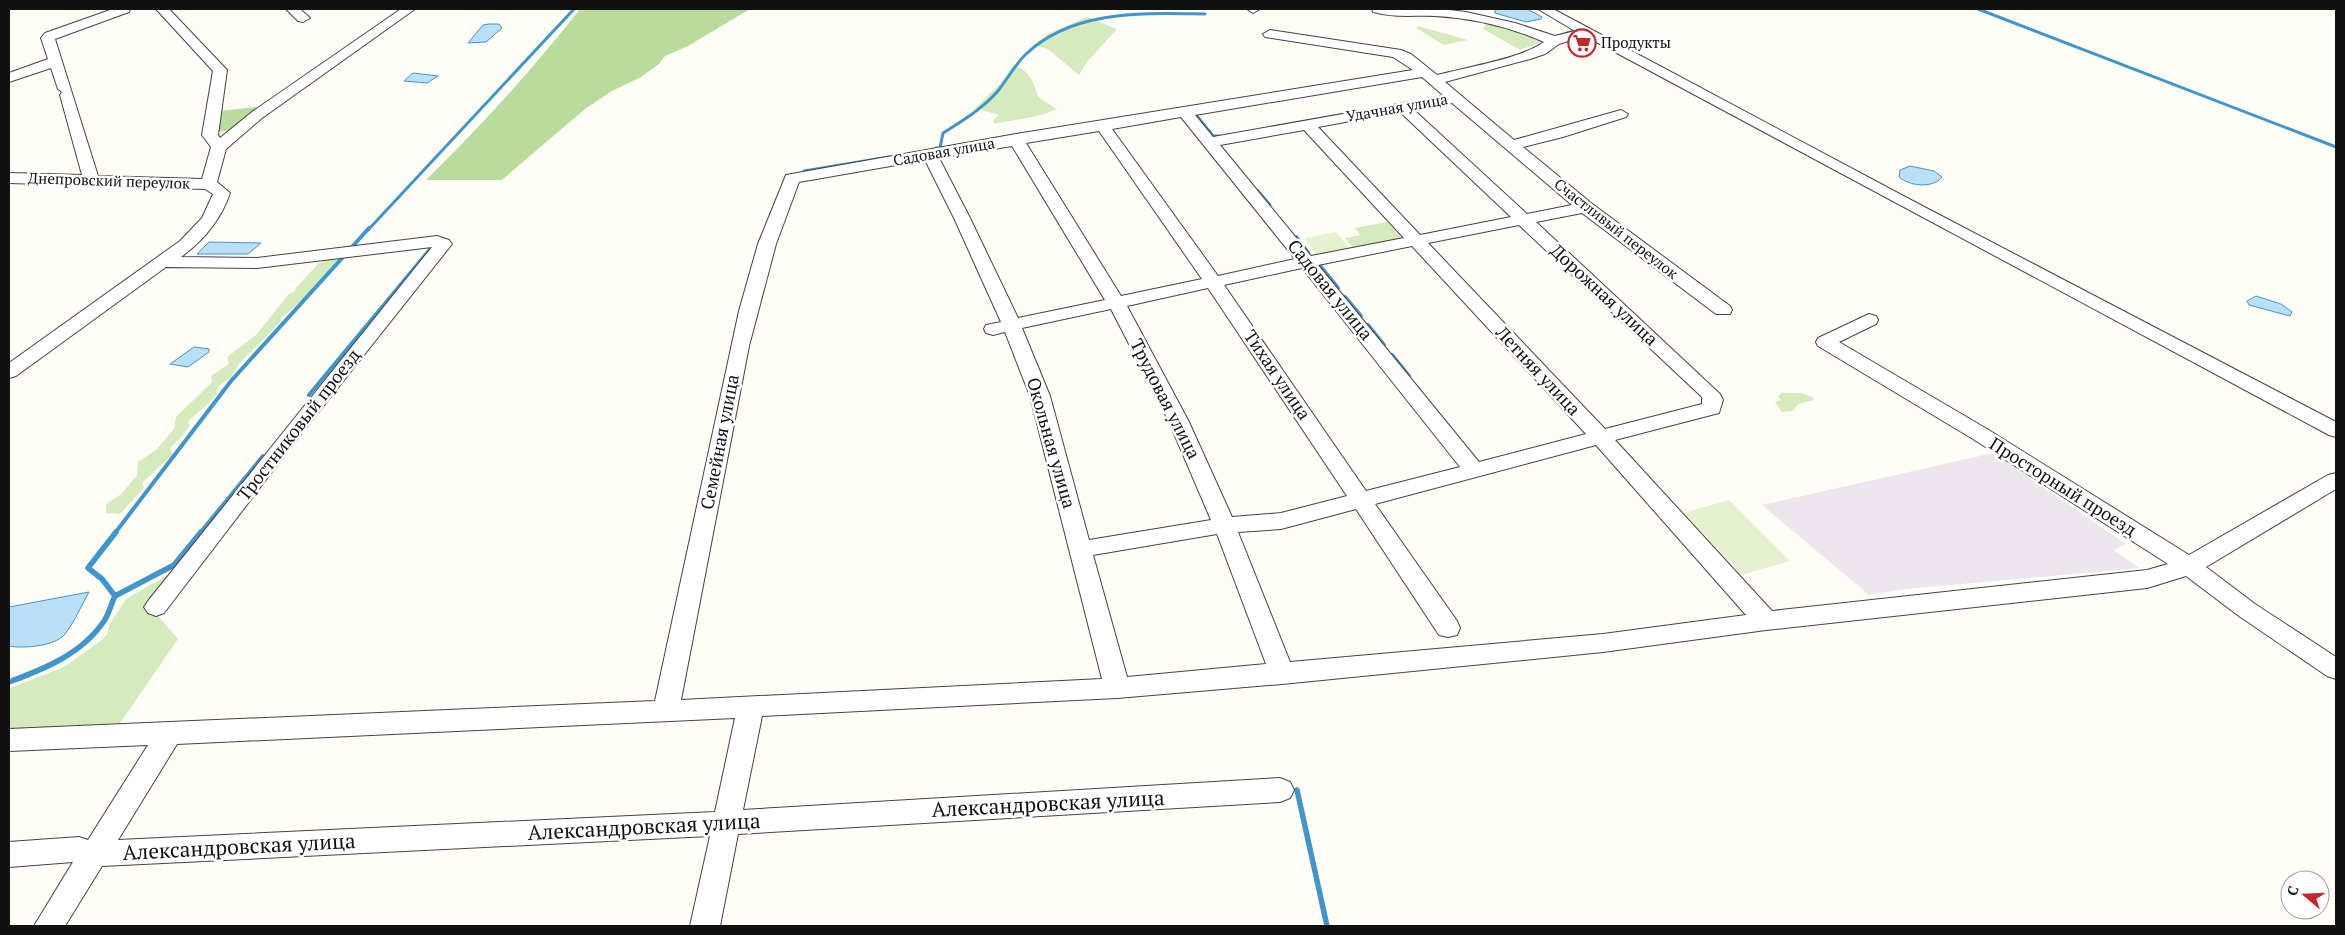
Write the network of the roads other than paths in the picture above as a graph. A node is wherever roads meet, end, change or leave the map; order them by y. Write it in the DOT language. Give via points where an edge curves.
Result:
graph roads {
  1 [pos="124,9"];
  2 [pos="162,9"];
  3 [pos="292,9"];
  4 [pos="409,9"];
  5 [pos="1378,9"];
  6 [pos="1544,9"];
  7 [pos="302,18"];
  8 [pos="1588,32"];
  9 [pos="1270,34"];
  10 [pos="1554,42"];
  11 [pos="56,61"];
  12 [pos="1429,76"];
  13 [pos="9,78"];
  14 [pos="1456,98"];
  15 [pos="1403,107"];
  16 [pos="1185,112"];
  17 [pos="1621,114"];
  18 [pos="1307,124"];
  19 [pos="1102,126"];
  20 [pos="1016,139"];
  21 [pos="1210,142"];
  22 [pos="1512,145"];
  23 [pos="218,147"];
  24 [pos="929,154"];
  25 [pos="9,178"];
  26 [pos="792,178"];
  27 [pos="91,180"];
  28 [pos="209,184"];
  29 [pos="1585,207"];
  30 [pos="1524,220"];
  31 [pos="1417,242"];
  32 [pos="164,262"];
  33 [pos="1307,262"];
  34 [pos="1213,282"];
  35 [pos="1115,303"];
  36 [pos="1723,310"];
  37 [pos="1869,320"];
  38 [pos="1002,327"];
  39 [pos="9,372"];
  40 [pos="2336,430"];
  41 [pos="1600,437"];
  42 [pos="1474,470"];
  43 [pos="2336,480"];
  44 [pos="1362,499"];
  45 [pos="1225,526"];
  46 [pos="1081,549"];
  47 [pos="2189,566"];
  48 [pos="156,607"];
  49 [pos="1766,621"];
  50 [pos="1448,628"];
  51 [pos="2336,669"];
  52 [pos="1282,674"];
  53 [pos="1117,688"];
  54 [pos="752,705"];
  55 [pos="666,710"];
  56 [pos="170,733"];
  57 [pos="9,740"];
  58 [pos="1280,790"];
  59 [pos="728,823"];
  60 [pos="9,854"];
  61 [pos="93,854"];
  62 [pos="49,926"];
  63 [pos="706,926"];
  1 -- 11 [label="street" via="50,36"];
  2 -- 23 [label="street" via="220,70 210,135"];
  3 -- 7 [label="street"];
  4 -- 23 [label="street" via="257,115"];
  5 -- 10 [label="street" via="1477,18 1518,26"];
  6 -- 8 [label="street"];
  8 -- 10 [label="street, Удачная улица"];
  8 -- 40 [label="street"];
  9 -- 12 [label="street" via="1396,53"];
  10 -- 12 [label="street, Удачная улица" via="1525,56"];
  11 -- 13 [label="street"];
  11 -- 27 [label="street"];
  12 -- 14 [label="street, Удачная улица"];
  12 -- 16 [label="street, Садовая улица"];
  14 -- 15 [label="street, Удачная улица"];
  14 -- 22 [label="street, Счастливый переулок"];
  15 -- 18 [label="street, Удачная улица"];
  15 -- 30 [label="street, Дорожная улица"];
  16 -- 19 [label="street, Садовая улица"];
  16 -- 21 [label="street, Садовая улица"];
  17 -- 22 [label="street"];
  18 -- 21 [label="street, Удачная улица"];
  18 -- 31 [label="street, Летняя улица"];
  19 -- 20 [label="street, Садовая улица"];
  19 -- 34 [label="street, Тихая улица"];
  20 -- 24 [label="street, Садовая улица"];
  20 -- 35 [label="street, Трудовая улица"];
  21 -- 33 [label="street, Садовая улица"];
  22 -- 29 [label="street, Счастливый переулок"];
  23 -- 28 [label="street"];
  24 -- 26 [label="street, Садовая улица"];
  24 -- 38 [label="street, Окольная улица" via="962,218"];
  25 -- 27 [label="street, Днепровский переулок"];
  26 -- 55 [label="street, Семейная улица" via="755,280"];
  27 -- 28 [label="street, Днепровский переулок"];
  28 -- 32 [label="street" via="222,193 219,204 202,230"];
  29 -- 30 [label="street"];
  29 -- 36 [label="street, Счастливый переулок"];
  30 -- 31 [label="street"];
  30 -- 41 [label="street, Дорожная улица" via="1713,400 1712,408"];
  31 -- 33 [label="street"];
  31 -- 41 [label="street, Летняя улица"];
  32 -- 39 [label="street"];
  32 -- 48 [label="street, Тростниковый проезд" via="257,263 437,241 443,244"];
  33 -- 34 [label="street"];
  33 -- 42 [label="street, Садовая улица"];
  34 -- 35 [label="street"];
  34 -- 44 [label="street, Тихая улица"];
  35 -- 38 [label="street"];
  35 -- 45 [label="street, Трудовая улица" via="1162,388"];
  37 -- 47 [label="street, Просторный проезд" via="1825,342 1980,434"];
  38 -- 46 [label="street, Окольная улица" via="1049,423"];
  41 -- 42 [label="street"];
  41 -- 49 [label="street, Летняя улица"];
  42 -- 44 [label="street"];
  43 -- 47 [label="street"];
  44 -- 45 [label="street" via="1281,521"];
  44 -- 50 [label="street, Тихая улица"];
  45 -- 46 [label="street"];
  45 -- 52 [label="street, Трудовая улица"];
  46 -- 53 [label="street, Окольная улица"];
  47 -- 49 [label="street" via="2147,579"];
  47 -- 51 [label="street, Просторный проезд" via="2247,610"];
  49 -- 52 [label="street" via="1603,643"];
  52 -- 53 [label="street"];
  53 -- 54 [label="street"];
  54 -- 55 [label="street"];
  54 -- 59 [label="street"];
  55 -- 56 [label="street"];
  56 -- 57 [label="street"];
  56 -- 61 [label="street"];
  58 -- 59 [label="street, Александровская улица"];
  59 -- 61 [label="street, Александровская улица"];
  59 -- 63 [label="street"];
  60 -- 61 [label="street, Александровская улица" via="80,849"];
  61 -- 62 [label="street"];
}
